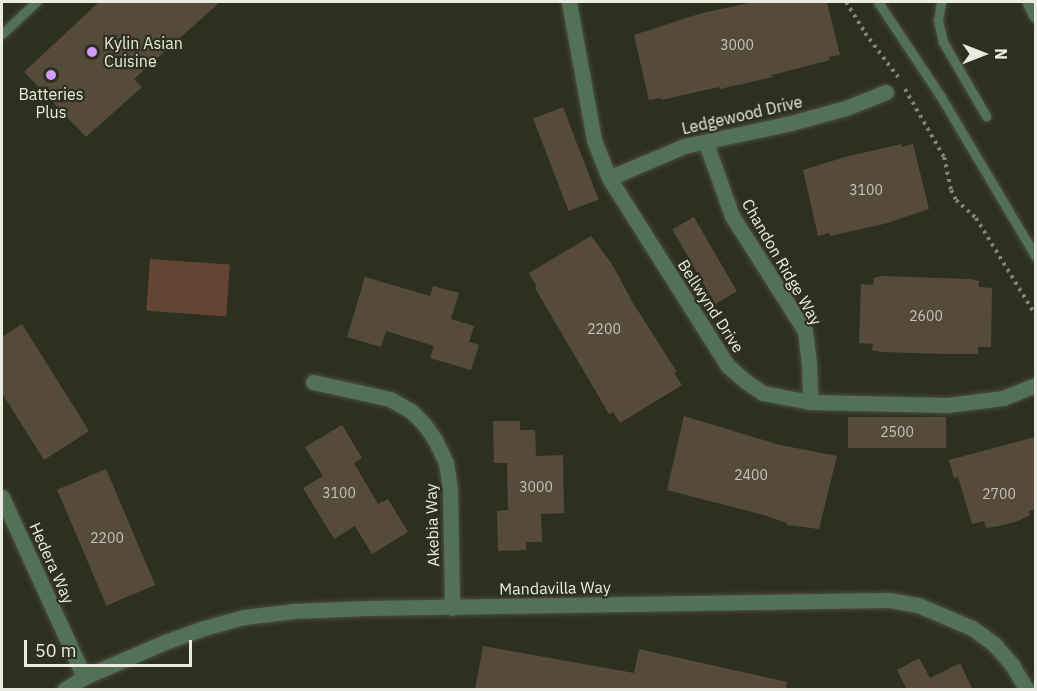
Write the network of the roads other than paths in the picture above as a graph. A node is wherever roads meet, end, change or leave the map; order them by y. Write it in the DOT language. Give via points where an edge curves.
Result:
graph roads {
  1 [pos="36,2"];
  2 [pos="569,2"];
  3 [pos="878,2"];
  4 [pos="941,2"];
  5 [pos="1030,2"];
  6 [pos="1035,15"];
  7 [pos="2,34"];
  8 [pos="886,92"];
  9 [pos="986,116"];
  10 [pos="706,144"];
  11 [pos="609,178"];
  12 [pos="1035,257"];
  13 [pos="313,382"];
  14 [pos="1035,385"];
  15 [pos="810,402"];
  16 [pos="2,497"];
  17 [pos="452,608"];
  18 [pos="84,677"];
  19 [pos="64,690"];
  20 [pos="1027,690"];
  1 -- 7 [label="lane"];
  2 -- 11 [label="street, Bellwynd Drive" via="594,140"];
  3 -- 12 [label="lane" via="941,97"];
  4 -- 9 [label="lane" via="938,20 943,42"];
  5 -- 6 [label="street"];
  8 -- 10 [label="street, Ledgewood Drive" via="846,108"];
  10 -- 11 [label="street, Ledgewood Drive" via="684,146"];
  10 -- 15 [label="street, Chandon Ridge Way" via="732,216 805,331"];
  11 -- 15 [label="street, Bellwynd Drive" via="728,366 763,393"];
  13 -- 17 [label="street, Akebia Way" via="390,399 411,411 435,440 446,463 450,488"];
  14 -- 15 [label="street, Bellwynd Drive" via="1003,398 947,405"];
  16 -- 18 [label="street, Hedera Way"];
  17 -- 18 [label="street, Mandavilla Way" via="367,608 244,617 165,642"];
  17 -- 20 [label="street, Mandavilla Way" via="889,600 918,605 972,628 994,644"];
  18 -- 19 [label="street, Mandavilla Way"];
}
